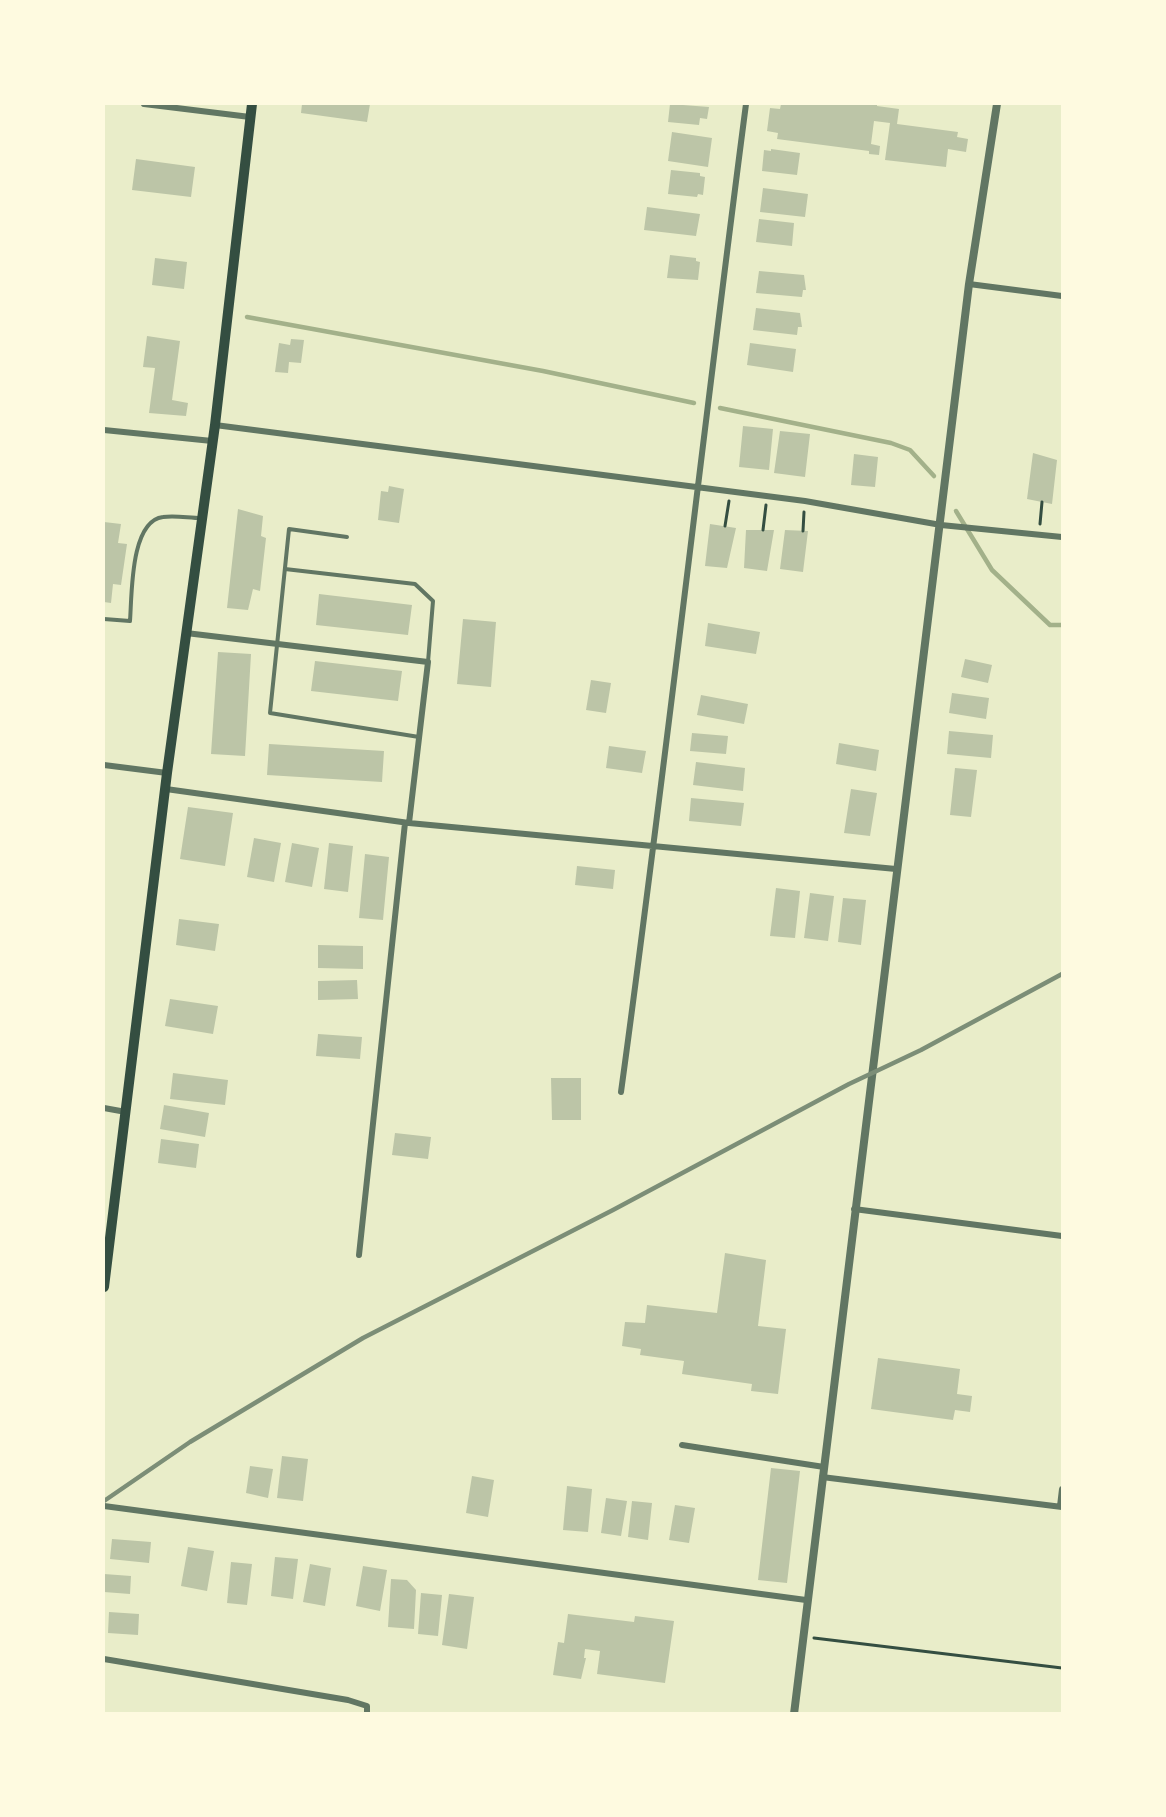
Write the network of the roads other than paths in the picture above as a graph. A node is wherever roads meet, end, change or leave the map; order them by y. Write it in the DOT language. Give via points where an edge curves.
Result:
graph roads {
  1 [pos="147,104"];
  2 [pos="252,104"];
  3 [pos="746,104"];
  4 [pos="997,104"];
  5 [pos="250,117"];
  6 [pos="969,284"];
  7 [pos="1062,296"];
  8 [pos="215,425"];
  9 [pos="104,430"];
  10 [pos="212,441"];
  11 [pos="696,487"];
  12 [pos="202,518"];
  13 [pos="941,525"];
  14 [pos="347,537"];
  15 [pos="1062,537"];
  16 [pos="285,569"];
  17 [pos="104,619"];
  18 [pos="186,633"];
  19 [pos="277,644"];
  20 [pos="428,662"];
  21 [pos="420,737"];
  22 [pos="104,765"];
  23 [pos="167,772"];
  24 [pos="166,789"];
  25 [pos="407,823"];
  26 [pos="654,845"];
  27 [pos="896,869"];
  28 [pos="621,1092"];
  29 [pos="104,1108"];
  30 [pos="126,1112"];
  31 [pos="854,1209"];
  32 [pos="1062,1236"];
  33 [pos="359,1255"];
  34 [pos="104,1287"];
  35 [pos="682,1445"];
  36 [pos="824,1467"];
  37 [pos="822,1477"];
  38 [pos="1062,1489"];
  39 [pos="104,1506"];
  40 [pos="1061,1506"];
  41 [pos="806,1600"];
  42 [pos="104,1659"];
  43 [pos="367,1713"];
  44 [pos="794,1713"];
  1 -- 5 [label="street"];
  2 -- 5 [label="main road"];
  3 -- 11 [label="street"];
  4 -- 6 [label="street"];
  5 -- 8 [label="main road"];
  6 -- 7 [label="street"];
  6 -- 13 [label="street"];
  8 -- 10 [label="main road"];
  8 -- 11 [label="street"];
  9 -- 10 [label="street"];
  10 -- 12 [label="main road"];
  11 -- 13 [label="street"];
  11 -- 26 [label="street"];
  12 -- 17 [label="lane" via="163,517 152,521 137,548 130,621"];
  12 -- 18 [label="main road"];
  13 -- 15 [label="street"];
  13 -- 27 [label="street"];
  14 -- 16 [label="lane" via="289,529"];
  16 -- 19 [label="lane"];
  16 -- 20 [label="lane" via="415,584 433,601"];
  18 -- 19 [label="street"];
  18 -- 23 [label="main road"];
  19 -- 20 [label="street"];
  19 -- 21 [label="lane" via="270,713"];
  20 -- 21 [label="street"];
  21 -- 25 [label="street"];
  22 -- 23 [label="street"];
  23 -- 24 [label="main road"];
  24 -- 25 [label="street"];
  24 -- 30 [label="main road"];
  25 -- 26 [label="street"];
  25 -- 33 [label="street"];
  26 -- 27 [label="street"];
  26 -- 28 [label="street"];
  27 -- 31 [label="street"];
  29 -- 30 [label="street"];
  30 -- 34 [label="main road"];
  31 -- 32 [label="street"];
  31 -- 36 [label="street"];
  35 -- 36 [label="street"];
  36 -- 37 [label="street"];
  37 -- 40 [label="street"];
  37 -- 41 [label="street"];
  38 -- 40 [label="street"];
  39 -- 41 [label="street"];
  41 -- 44 [label="street"];
  42 -- 43 [label="street" via="348,1700 367,1706"];
}
